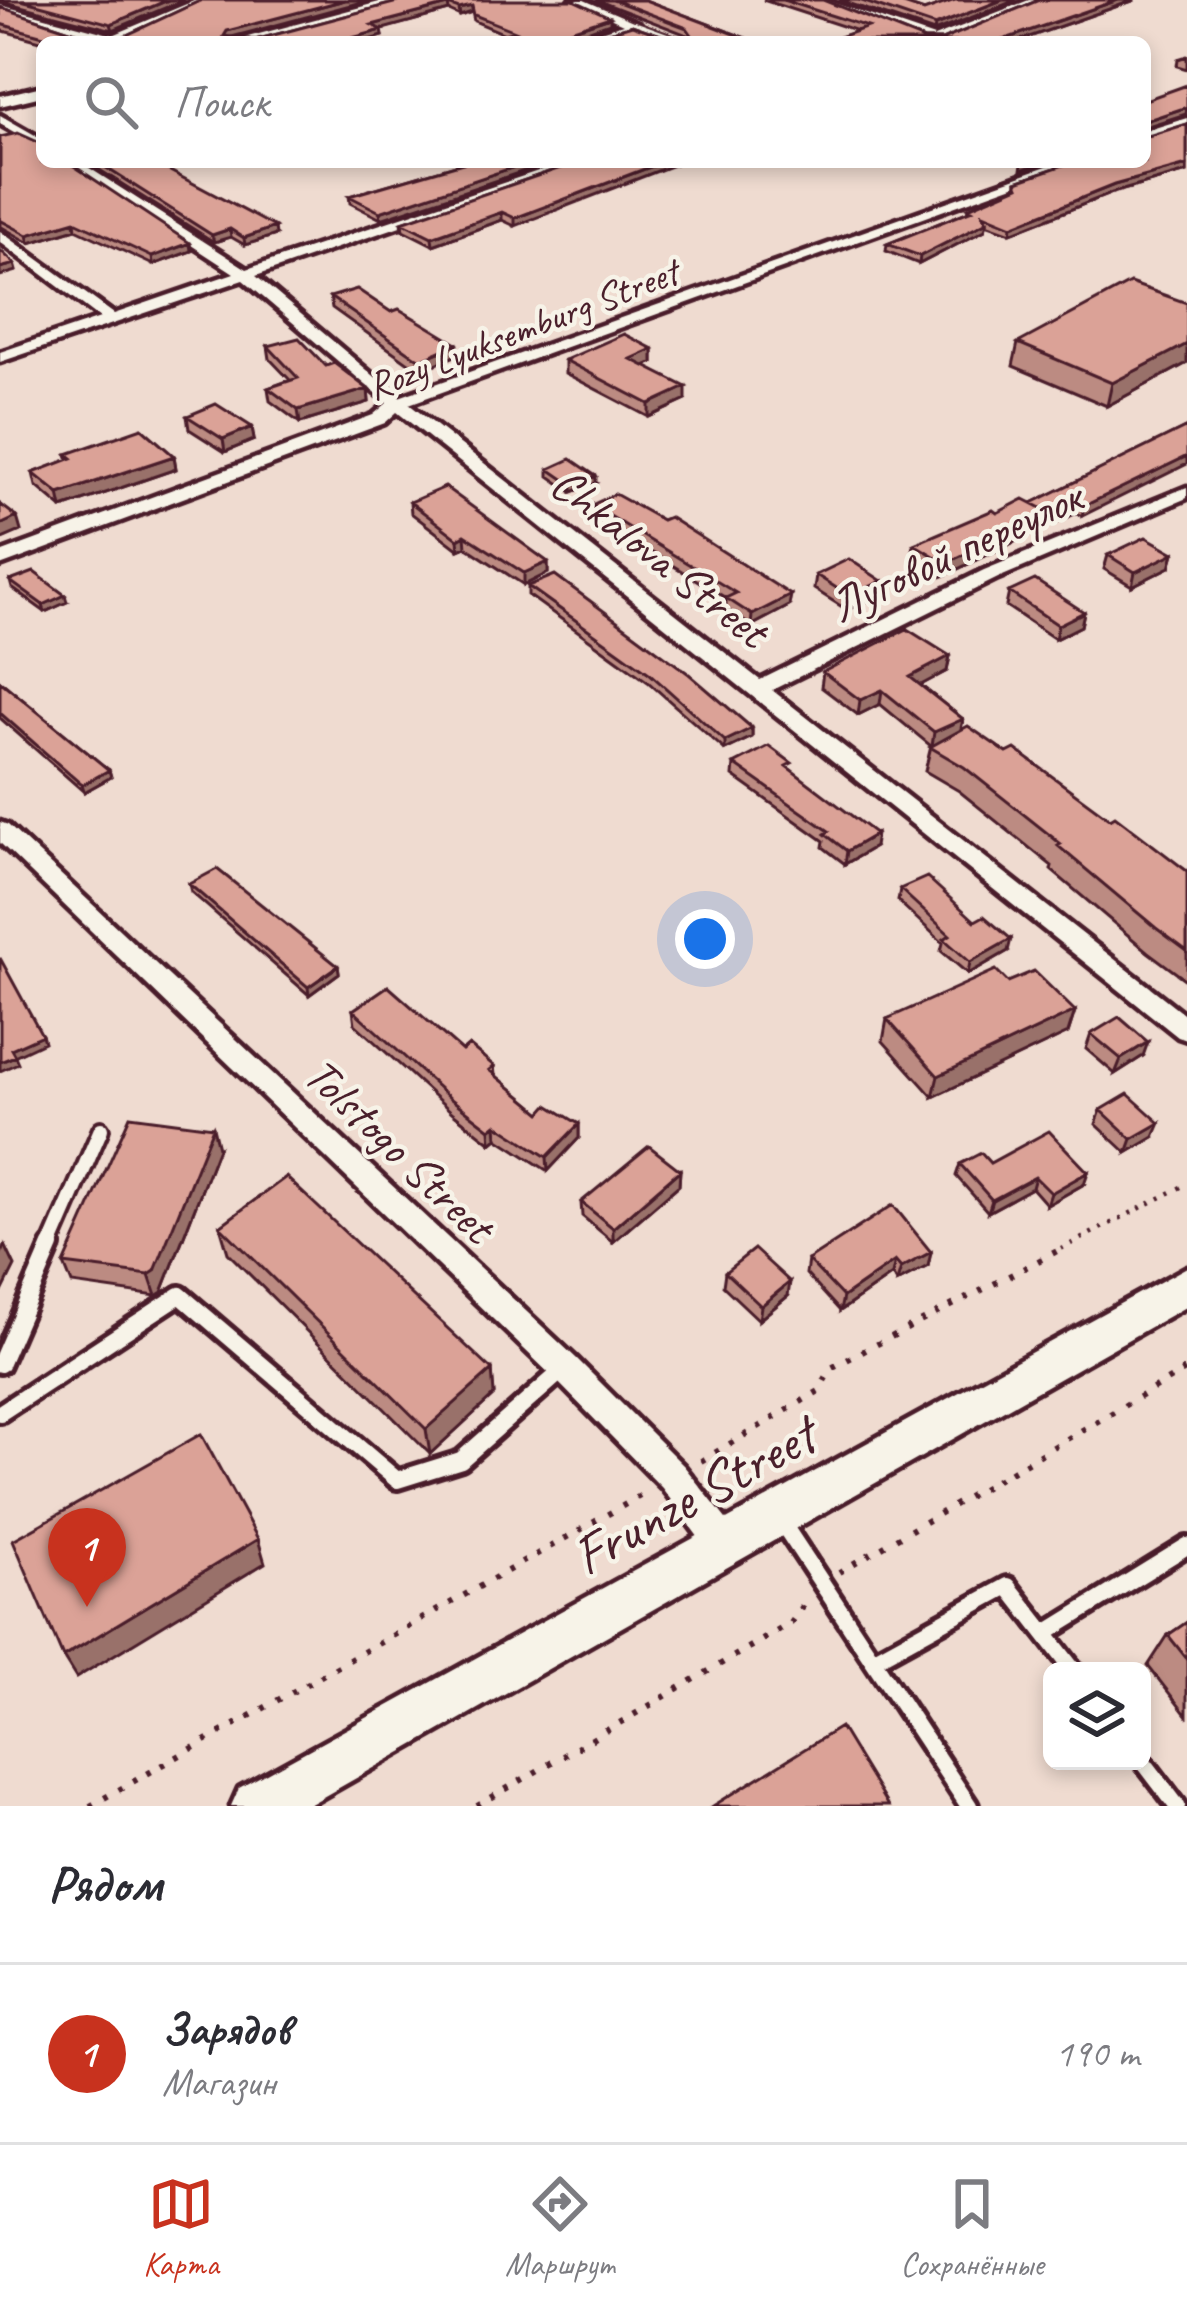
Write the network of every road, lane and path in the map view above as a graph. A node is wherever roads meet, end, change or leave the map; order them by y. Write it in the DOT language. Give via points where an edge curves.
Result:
graph roads {
  1 [pos="205,0"];
  2 [pos="405,0"];
  3 [pos="575,0"];
  4 [pos="814,0"];
  5 [pos="1039,0"];
  6 [pos="0,8"];
  7 [pos="634,24"];
  8 [pos="97,36"];
  9 [pos="120,36"];
  10 [pos="261,36"];
  11 [pos="592,36"];
  12 [pos="667,36"];
  13 [pos="918,36"];
  14 [pos="946,36"];
  15 [pos="36,92"];
  16 [pos="0,101"];
  17 [pos="0,119"];
  18 [pos="1187,122"];
  19 [pos="1151,133"];
  20 [pos="1151,135"];
  21 [pos="36,140"];
  22 [pos="1187,142"];
  23 [pos="81,168"];
  24 [pos="560,168"];
  25 [pos="1053,168"];
  26 [pos="0,235"];
  27 [pos="8,250"];
  28 [pos="245,274"];
  29 [pos="111,319"];
  30 [pos="0,357"];
  31 [pos="397,403"];
  32 [pos="1187,492"];
  33 [pos="0,560"];
  34 [pos="760,688"];
  35 [pos="0,830"];
  36 [pos="1187,1030"];
  37 [pos="101,1129"];
  38 [pos="1187,1184"];
  39 [pos="1187,1286"];
  40 [pos="0,1364"];
  41 [pos="565,1368"];
  42 [pos="0,1413"];
  43 [pos="673,1478"];
  44 [pos="777,1515"];
  45 [pos="725,1545"];
  46 [pos="1187,1546"];
  47 [pos="1046,1634"];
  48 [pos="873,1660"];
  49 [pos="1067,1662"];
  50 [pos="1150,1770"];
  51 [pos="90,1806"];
  52 [pos="257,1806"];
  53 [pos="969,1806"];
  54 [pos="1177,1806"];
  1 -- 9 [label="street"];
  2 -- 10 [label="main road"];
  3 -- 7 [label="street"];
  4 -- 13 [label="street"];
  5 -- 14 [label="street"];
  6 -- 8 [label="street"];
  7 -- 11 [label="street"];
  7 -- 12 [label="lane"];
  15 -- 16 [label="main road"];
  17 -- 21 [label="street"];
  18 -- 19 [label="street"];
  20 -- 22 [label="street"];
  23 -- 28 [label="street, Chkalova Street"];
  24 -- 28 [label="street"];
  25 -- 31 [label="street, Rozy Lyuksemburg Street"];
  26 -- 27 [label="street"];
  27 -- 29 [label="street"];
  28 -- 29 [label="street"];
  28 -- 31 [label="street, Chkalova Street"];
  29 -- 30 [label="street"];
  31 -- 33 [label="street, Rozy Lyuksemburg Street" via="379,419"];
  31 -- 34 [label="street, Chkalova Street"];
  32 -- 34 [label="street, Луговой переулок" via="991,574"];
  34 -- 36 [label="street, Chkalova Street"];
  35 -- 41 [label="street, Tolstogo Street"];
  37 -- 40 [label="lane"];
  38 -- 43 [label="path" via="831,1368 819,1391"];
  39 -- 44 [label="main road, Frunze Street"];
  41 -- 42 [label="lane" via="461,1460 398,1480 180,1295"];
  41 -- 43 [label="street, Tolstogo Street"];
  43 -- 45 [label="street, Tolstogo Street"];
  43 -- 51 [label="path"];
  44 -- 45 [label="main road, Frunze Street"];
  44 -- 48 [label="lane"];
  45 -- 52 [label="main road, Frunze Street"];
  46 -- 47 [label="lane"];
  47 -- 48 [label="lane" via="1008,1586"];
  47 -- 49 [label="lane"];
  48 -- 53 [label="lane"];
  50 -- 54 [label="lane"];
}
